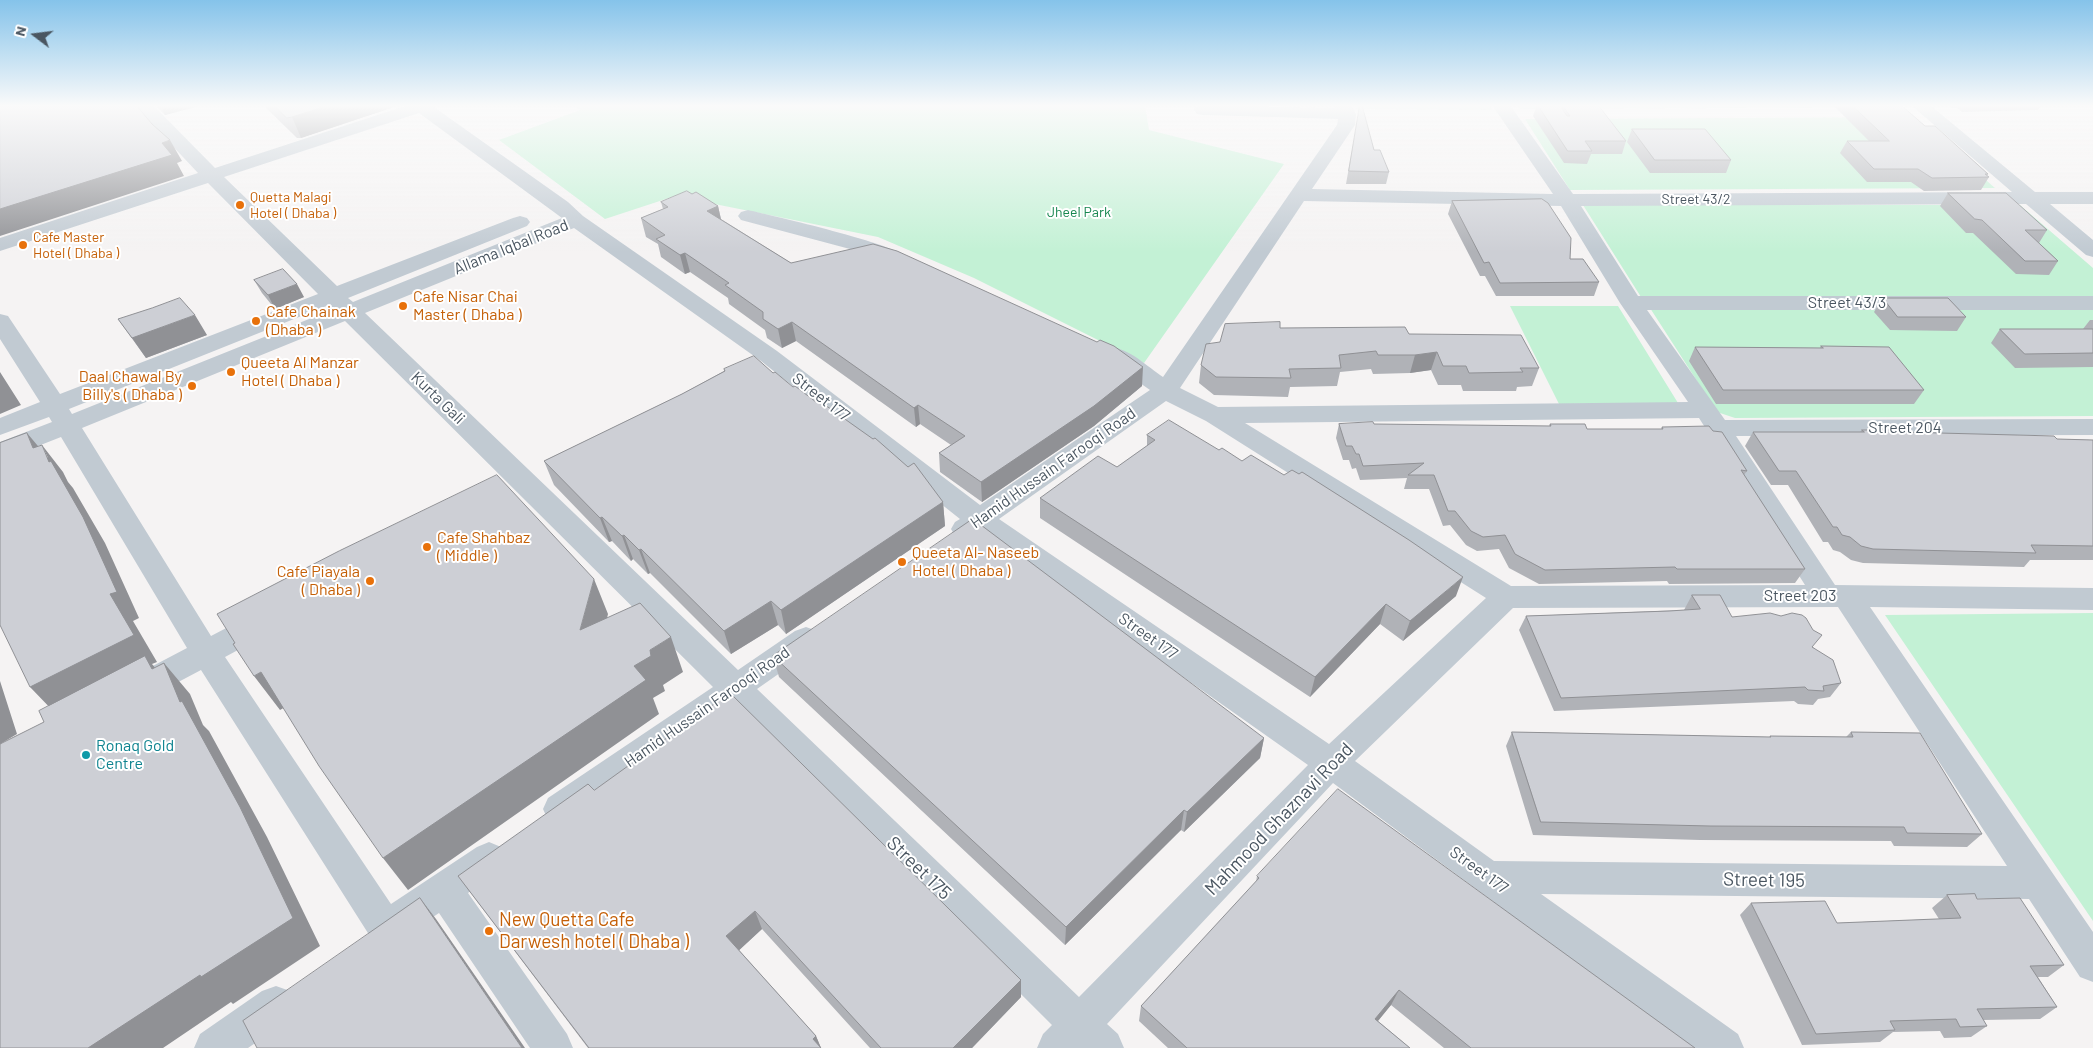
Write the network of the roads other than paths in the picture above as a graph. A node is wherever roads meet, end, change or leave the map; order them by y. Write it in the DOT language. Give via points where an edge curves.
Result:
graph roads {
  1 [pos="190,154"];
  2 [pos="276,154"];
  3 [pos="488,154"];
  4 [pos="1327,154"];
  5 [pos="1535,154"];
  6 [pos="1978,154"];
  7 [pos="211,176"];
  8 [pos="1300,195"];
  9 [pos="2031,198"];
  10 [pos="2093,198"];
  11 [pos="1566,200"];
  12 [pos="568,213"];
  13 [pos="748,216"];
  14 [pos="0,245"];
  15 [pos="2093,251"];
  16 [pos="916,266"];
  17 [pos="1631,303"];
  18 [pos="2093,303"];
  19 [pos="342,304"];
  20 [pos="0,321"];
  21 [pos="1092,344"];
  22 [pos="769,356"];
  23 [pos="743,370"];
  24 [pos="1166,390"];
  25 [pos="61,415"];
  26 [pos="1215,416"];
  27 [pos="1712,419"];
  28 [pos="0,427"];
  29 [pos="2093,427"];
  30 [pos="0,452"];
  31 [pos="552,471"];
  32 [pos="526,484"];
  33 [pos="500,498"];
  34 [pos="979,520"];
  35 [pos="942,545"];
  36 [pos="1506,596"];
  37 [pos="1836,596"];
  38 [pos="2093,599"];
  39 [pos="284,612"];
  40 [pos="832,621"];
  41 [pos="206,653"];
  42 [pos="734,688"];
  43 [pos="120,698"];
  44 [pos="1331,763"];
  45 [pos="1488,877"];
  46 [pos="2040,884"];
  47 [pos="444,889"];
  48 [pos="2093,964"];
  49 [pos="296,991"];
  50 [pos="1080,1040"];
  51 [pos="214,1048"];
  52 [pos="553,1048"];
  53 [pos="1724,1048"];
  1 -- 7 [label="street, Kurta Gali"];
  2 -- 7 [label="street"];
  3 -- 12 [label="street, Street 177"];
  4 -- 8 [label="street, Hamid Hussain Farooqi Road"];
  5 -- 11 [label="street"];
  6 -- 9 [label="street"];
  7 -- 14 [label="street"];
  7 -- 19 [label="street, Kurta Gali"];
  8 -- 11 [label="street, Street 43/2"];
  8 -- 24 [label="street, Hamid Hussain Farooqi Road"];
  9 -- 10 [label="street, Street 43/2"];
  9 -- 11 [label="street, Street 43/2"];
  9 -- 15 [label="street"];
  11 -- 17 [label="street"];
  12 -- 19 [label="street, Allama Iqbal Road"];
  12 -- 22 [label="street, Street 177"];
  13 -- 16 [label="street" via="872,249"];
  17 -- 18 [label="street, Street 43/3"];
  17 -- 27 [label="street"];
  19 -- 25 [label="street, Allama Iqbal Road"];
  19 -- 32 [label="street, Kurta Gali"];
  20 -- 25 [label="street"];
  21 -- 24 [label="street" via="1119,356"];
  22 -- 23 [label="street"];
  22 -- 34 [label="street, Street 177"];
  24 -- 26 [label="street"];
  24 -- 34 [label="street, Hamid Hussain Farooqi Road"];
  25 -- 28 [label="street, Allama Iqbal Road"];
  25 -- 30 [label="street, Allama Iqbal Road"];
  25 -- 41 [label="street"];
  26 -- 27 [label="street, Street 204"];
  26 -- 36 [label="street"];
  27 -- 29 [label="street, Street 204"];
  27 -- 37 [label="street"];
  31 -- 32 [label="street"];
  32 -- 33 [label="street"];
  32 -- 42 [label="street, Kurta Gali"];
  34 -- 35 [label="street, Hamid Hussain Farooqi Road"];
  34 -- 44 [label="street, Street 177"];
  36 -- 37 [label="street, Street 203"];
  36 -- 44 [label="street, Mahmood Ghaznavi Road"];
  37 -- 38 [label="street, Street 203"];
  37 -- 46 [label="street"];
  39 -- 41 [label="street"];
  40 -- 42 [label="street, Hamid Hussain Farooqi Road"];
  41 -- 43 [label="street"];
  41 -- 47 [label="street, Hamid Hussain Farooqi Road" via="374,937"];
  42 -- 47 [label="street, Hamid Hussain Farooqi Road"];
  42 -- 50 [label="street, Street 175"];
  44 -- 45 [label="street, Street 177"];
  44 -- 50 [label="street, Mahmood Ghaznavi Road"];
  45 -- 46 [label="street, Street 195"];
  45 -- 53 [label="street, Street 177"];
  46 -- 48 [label="street"];
  47 -- 52 [label="street"];
  49 -- 51 [label="street"];
}
